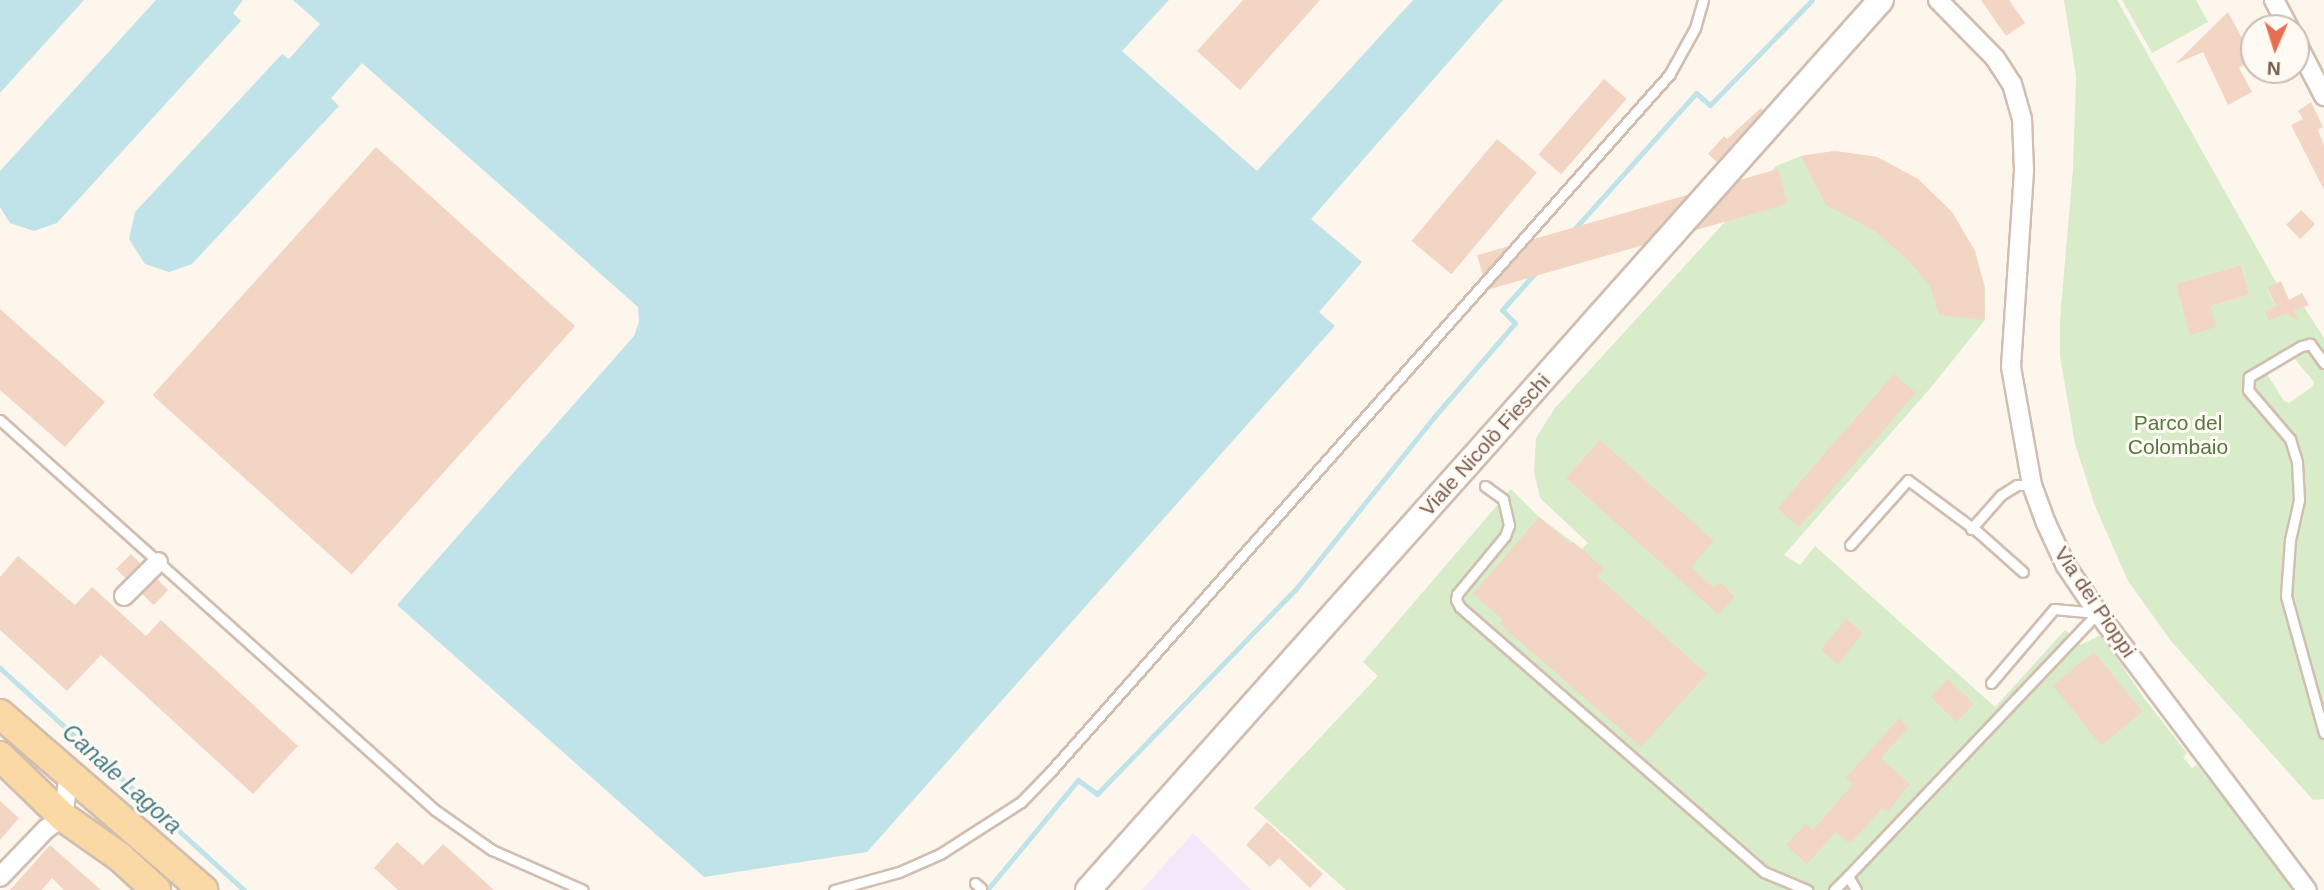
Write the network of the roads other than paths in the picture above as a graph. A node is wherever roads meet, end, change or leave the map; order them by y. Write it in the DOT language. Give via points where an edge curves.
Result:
graph roads {
  1 [pos="1703,0"];
  2 [pos="1881,0"];
  3 [pos="1938,0"];
  4 [pos="2310,69"];
  5 [pos="2324,96"];
  6 [pos="2324,363"];
  7 [pos="0,421"];
  8 [pos="2032,485"];
  9 [pos="1485,486"];
  10 [pos="1971,529"];
  11 [pos="1850,545"];
  12 [pos="158,562"];
  13 [pos="2023,572"];
  14 [pos="124,596"];
  15 [pos="2098,613"];
  16 [pos="1991,683"];
  17 [pos="0,714"];
  18 [pos="2324,733"];
  19 [pos="0,756"];
  20 [pos="69,775"];
  21 [pos="63,817"];
  22 [pos="1848,876"];
  23 [pos="0,877"];
  24 [pos="156,890"];
  25 [pos="203,890"];
  26 [pos="583,890"];
  27 [pos="834,890"];
  28 [pos="1088,890"];
  29 [pos="1807,890"];
  30 [pos="1834,890"];
  31 [pos="1856,890"];
  32 [pos="2308,890"];
  1 -- 27 [label="lane" via="1695,28 1669,75 1021,802 940,854 899,872"];
  2 -- 28 [label="main road, Viale Nicolò Fieschi"];
  3 -- 8 [label="street, Via dei Pioppi" via="1995,58 2011,84 2022,119 2024,171 2011,367"];
  4 -- 5 [label="street"];
  6 -- 18 [label="lane" via="2310,344 2301,346 2249,377 2248,390 2290,439 2297,462 2299,500 2290,540 2286,596"];
  7 -- 12 [label="lane"];
  8 -- 10 [label="lane" via="2017,485 2001,495"];
  8 -- 15 [label="street, Via dei Pioppi" via="2066,566"];
  9 -- 29 [label="lane" via="1503,499 1509,525 1457,594 1460,607 1765,872"];
  10 -- 11 [label="lane" via="1908,480"];
  10 -- 13 [label="lane"];
  12 -- 14 [label="street"];
  12 -- 26 [label="lane" via="466,833 492,850"];
  15 -- 16 [label="lane" via="2054,609"];
  15 -- 22 [label="lane"];
  15 -- 32 [label="street, Via dei Pioppi"];
  17 -- 20 [label="main road"];
  19 -- 21 [label="main road"];
  20 -- 21 [label="street"];
  20 -- 25 [label="main road"];
  21 -- 23 [label="street"];
  21 -- 24 [label="main road" via="120,857"];
  22 -- 30 [label="lane"];
  22 -- 31 [label="lane"];
}
